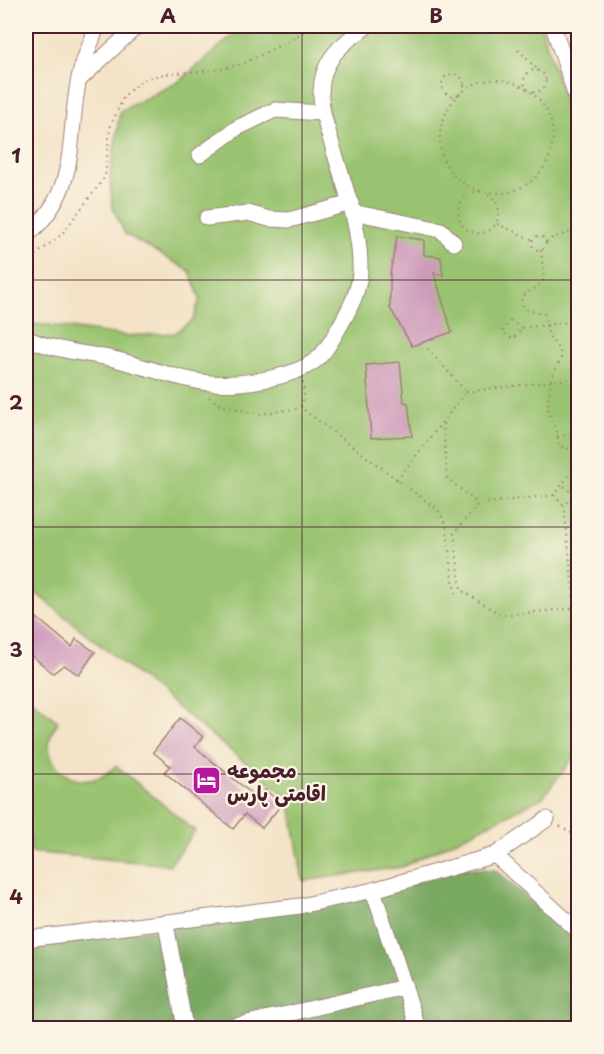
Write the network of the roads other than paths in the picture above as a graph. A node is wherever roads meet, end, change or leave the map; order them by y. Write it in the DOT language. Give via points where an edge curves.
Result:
graph roads {
  1 [pos="98,26"];
  2 [pos="137,26"];
  3 [pos="367,26"];
  4 [pos="553,26"];
  5 [pos="78,81"];
  6 [pos="579,103"];
  7 [pos="322,113"];
  8 [pos="200,155"];
  9 [pos="351,208"];
  10 [pos="207,218"];
  11 [pos="26,236"];
  12 [pos="454,243"];
  13 [pos="26,338"];
  14 [pos="547,819"];
  15 [pos="495,855"];
  16 [pos="374,890"];
  17 [pos="166,924"];
  18 [pos="579,931"];
  19 [pos="26,939"];
  20 [pos="405,987"];
  21 [pos="185,1029"];
  22 [pos="226,1029"];
  23 [pos="418,1029"];
  1 -- 5 [label="street"];
  2 -- 5 [label="street"];
  3 -- 7 [label="street" via="332,55 323,74"];
  4 -- 6 [label="street"];
  5 -- 11 [label="street" via="63,189"];
  7 -- 8 [label="street" via="276,110 237,128"];
  7 -- 9 [label="street"];
  9 -- 10 [label="street" via="289,220 248,213"];
  9 -- 12 [label="street" via="441,230"];
  9 -- 13 [label="street" via="359,251 358,290 317,359 286,375 253,382 204,382 46,347"];
  14 -- 15 [label="street"];
  15 -- 16 [label="street"];
  15 -- 18 [label="street"];
  16 -- 17 [label="street" via="300,906"];
  16 -- 20 [label="street"];
  17 -- 19 [label="street"];
  17 -- 21 [label="street"];
  20 -- 22 [label="street"];
  20 -- 23 [label="street"];
}
